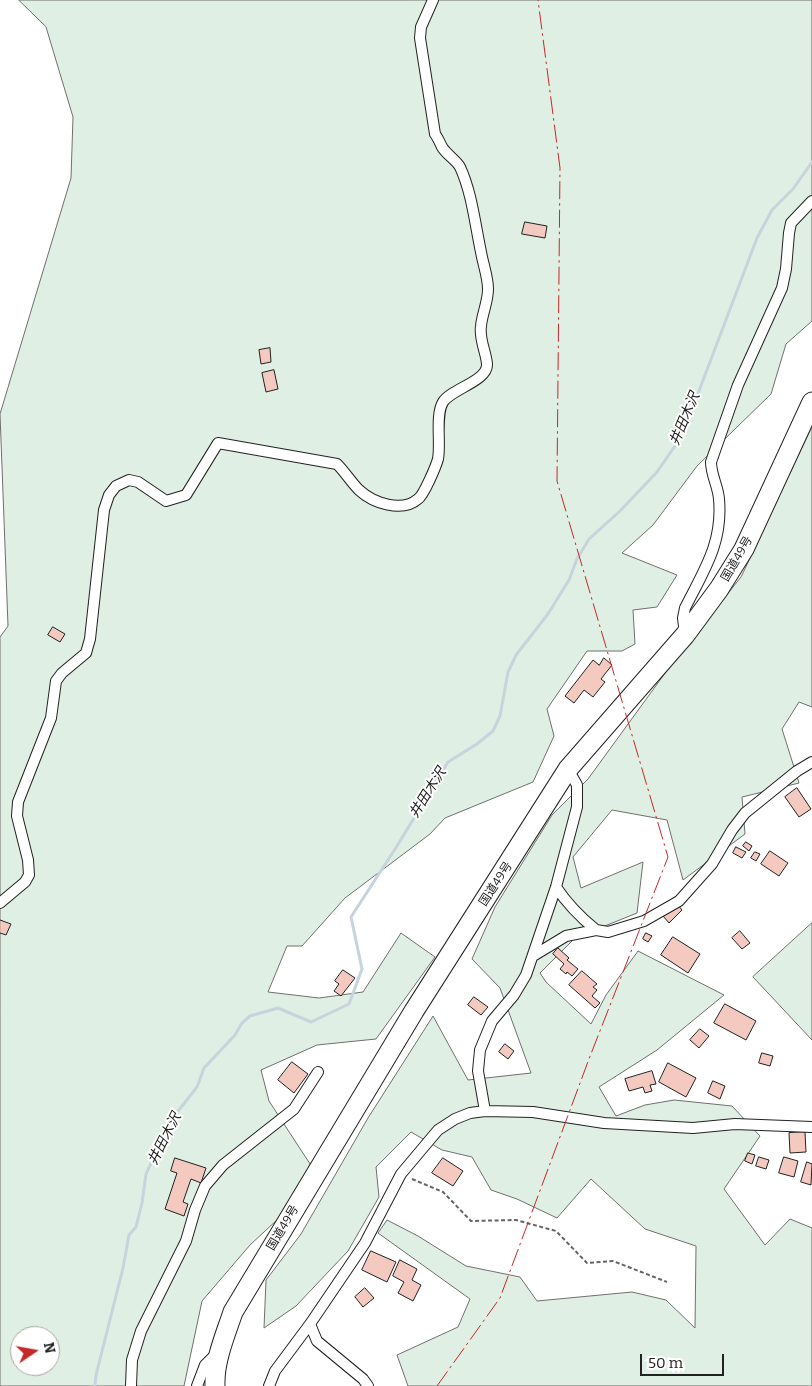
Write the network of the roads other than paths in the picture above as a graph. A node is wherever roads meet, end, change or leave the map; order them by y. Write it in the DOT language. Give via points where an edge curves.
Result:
graph roads {
  1 [pos="433,0"];
  2 [pos="812,201"];
  3 [pos="812,402"];
  4 [pos="685,635"];
  5 [pos="812,762"];
  6 [pos="568,769"];
  7 [pos="556,887"];
  8 [pos="0,903"];
  9 [pos="596,930"];
  10 [pos="533,956"];
  11 [pos="318,1072"];
  12 [pos="485,1111"];
  13 [pos="812,1127"];
  14 [pos="310,1324"];
  15 [pos="220,1351"];
  16 [pos="131,1386"];
  17 [pos="197,1386"];
  18 [pos="215,1386"];
  19 [pos="269,1386"];
  20 [pos="368,1386"];
  1 -- 8 [label="street" via="421,27 420,38 436,134 442,148 459,166 467,185 488,289 481,325 486,370 442,404 437,461 420,498 414,502 397,506 369,498 358,490 337,464 218,443 186,495 166,501 138,482 129,480 116,486 104,510 86,653 56,681 51,718 18,802 17,816 29,875"];
  2 -- 4 [label="street" via="791,223 782,288 738,386 711,462 719,496 718,535 685,608"];
  3 -- 4 [label="highway, 国道49号" via="744,549"];
  4 -- 6 [label="highway, 国道49号"];
  5 -- 9 [label="street" via="745,813 712,864 679,901 644,921 608,932"];
  6 -- 7 [label="street" via="577,785 577,807"];
  6 -- 15 [label="highway, 国道49号" via="414,1012 233,1312"];
  7 -- 9 [label="street" via="576,914"];
  7 -- 10 [label="street"];
  9 -- 10 [label="street" via="566,936"];
  10 -- 12 [label="street" via="514,995 492,1021 480,1050 478,1071"];
  11 -- 16 [label="street" via="294,1110 224,1165 205,1186 186,1241 141,1331 132,1360"];
  12 -- 13 [label="street" via="533,1112 604,1123 693,1128 735,1124"];
  12 -- 14 [label="street" via="455,1119 438,1130 401,1174 365,1243"];
  14 -- 19 [label="street" via="275,1371"];
  14 -- 20 [label="street" via="317,1340"];
  15 -- 17 [label="street" via="205,1365"];
  15 -- 18 [label="highway, 国道49号"];
}
